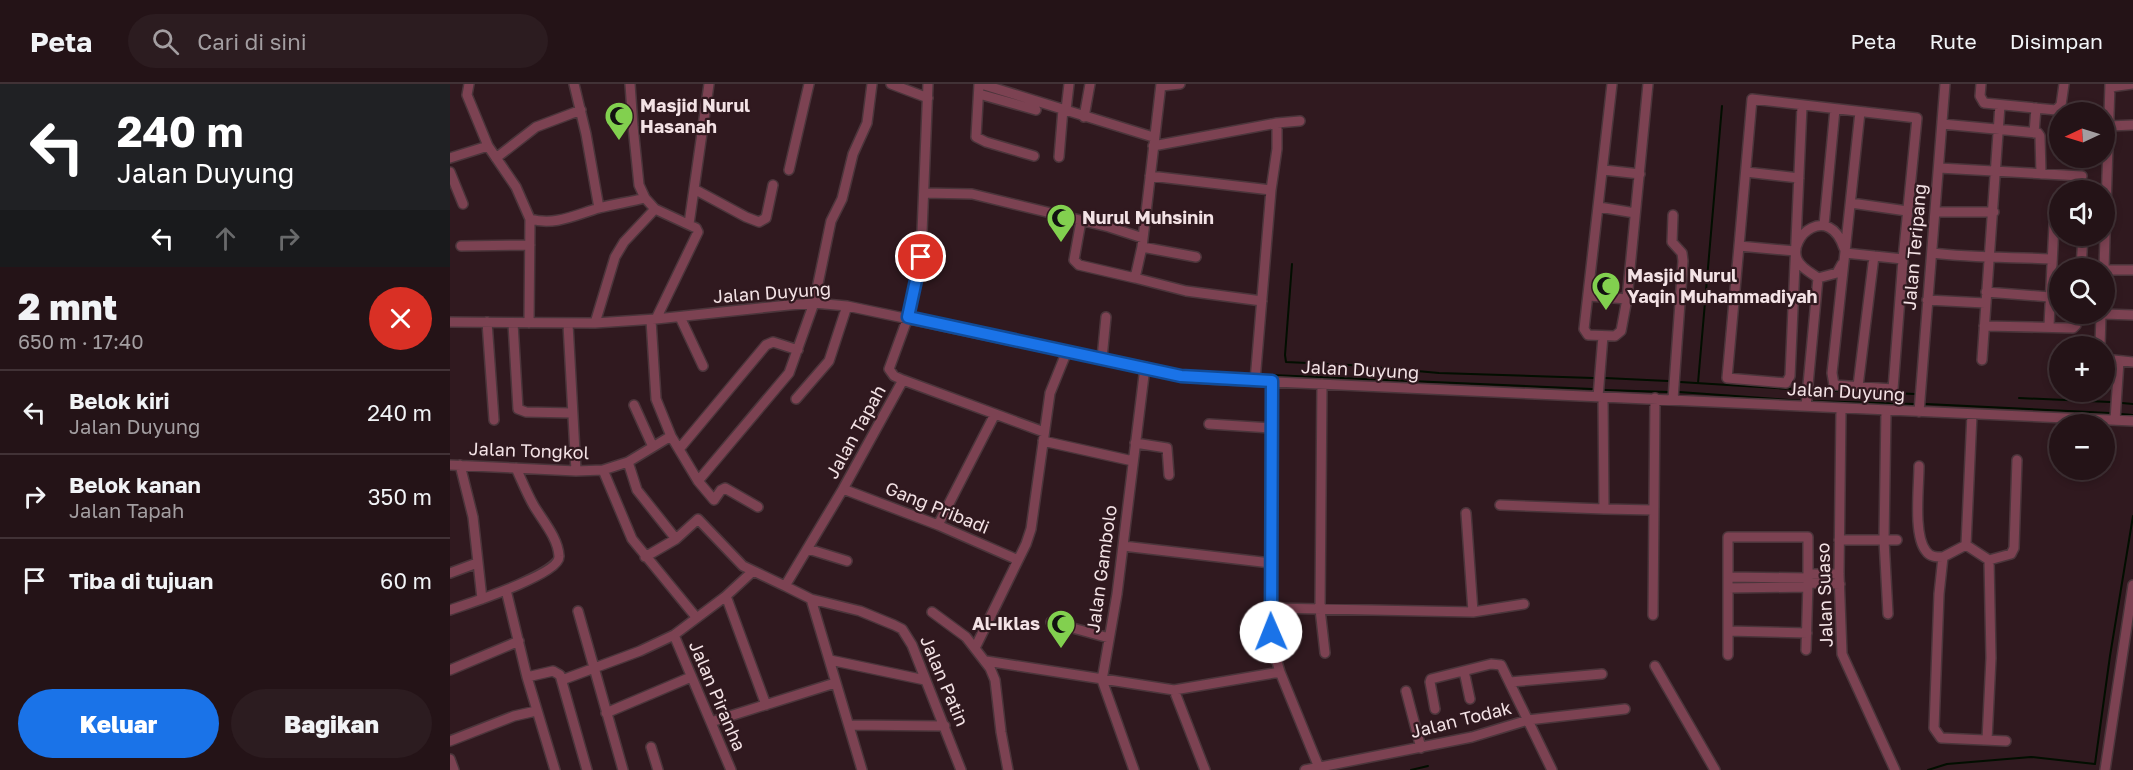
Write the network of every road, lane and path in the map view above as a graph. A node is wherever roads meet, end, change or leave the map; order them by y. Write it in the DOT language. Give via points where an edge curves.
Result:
graph roads {
  1 [pos="469,84"];
  2 [pos="574,84"];
  3 [pos="630,84"];
  4 [pos="709,84"];
  5 [pos="809,84"];
  6 [pos="872,84"];
  7 [pos="891,84"];
  8 [pos="928,84"];
  9 [pos="1069,84"];
  10 [pos="1090,84"];
  11 [pos="1180,84"];
  12 [pos="1612,84"];
  13 [pos="1648,84"];
  14 [pos="1945,84"];
  15 [pos="1981,84"];
  16 [pos="2064,84"];
  17 [pos="2133,84"];
  18 [pos="1161,85"];
  19 [pos="2110,86"];
  20 [pos="980,87"];
  21 [pos="928,98"];
  22 [pos="1013,99"];
  23 [pos="2110,102"];
  24 [pos="2000,105"];
  25 [pos="1802,106"];
  26 [pos="2036,108"];
  27 [pos="1835,109"];
  28 [pos="581,110"];
  29 [pos="1036,110"];
  30 [pos="1064,110"];
  31 [pos="1860,112"];
  32 [pos="1084,117"];
  33 [pos="1300,121"];
  34 [pos="1277,123"];
  35 [pos="1942,124"];
  36 [pos="2133,125"];
  37 [pos="2115,126"];
  38 [pos="1999,129"];
  39 [pos="2034,133"];
  40 [pos="1153,141"];
  41 [pos="488,146"];
  42 [pos="1034,156"];
  43 [pos="1059,157"];
  44 [pos="450,158"];
  45 [pos="495,158"];
  46 [pos="1939,168"];
  47 [pos="2108,168"];
  48 [pos="789,170"];
  49 [pos="1604,170"];
  50 [pos="450,172"];
  51 [pos="1746,172"];
  52 [pos="1996,172"];
  53 [pos="1640,174"];
  54 [pos="2041,174"];
  55 [pos="1150,176"];
  56 [pos="2082,176"];
  57 [pos="1799,177"];
  58 [pos="773,185"];
  59 [pos="694,189"];
  60 [pos="1271,190"];
  61 [pos="924,193"];
  62 [pos="645,198"];
  63 [pos="1851,203"];
  64 [pos="463,204"];
  65 [pos="1599,207"];
  66 [pos="599,208"];
  67 [pos="655,209"];
  68 [pos="1907,211"];
  69 [pos="1935,212"];
  70 [pos="1994,212"];
  71 [pos="1635,213"];
  72 [pos="1673,215"];
  73 [pos="530,219"];
  74 [pos="1081,221"];
  75 [pos="689,224"];
  76 [pos="1824,225"];
  77 [pos="1142,242"];
  78 [pos="461,246"];
  79 [pos="530,246"];
  80 [pos="1739,246"];
  81 [pos="1795,251"];
  82 [pos="1845,253"];
  83 [pos="1932,253"];
  84 [pos="1874,256"];
  85 [pos="1988,256"];
  86 [pos="1196,257"];
  87 [pos="2104,258"];
  88 [pos="1903,259"];
  89 [pos="2049,259"];
  90 [pos="2115,269"];
  91 [pos="2133,270"];
  92 [pos="1135,278"];
  93 [pos="1818,278"];
  94 [pos="1986,292"];
  95 [pos="1589,296"];
  96 [pos="2049,297"];
  97 [pos="1627,299"];
  98 [pos="1927,300"];
  99 [pos="1262,301"];
  100 [pos="814,303"];
  101 [pos="1985,303"];
  102 [pos="848,306"];
  103 [pos="2115,314"];
  104 [pos="2133,315"];
  105 [pos="680,317"];
  106 [pos="908,317"];
  107 [pos="1106,317"];
  108 [pos="654,320"];
  109 [pos="450,321"];
  110 [pos="487,322"];
  111 [pos="513,323"];
  112 [pos="529,323"];
  113 [pos="595,323"];
  114 [pos="568,324"];
  115 [pos="2076,324"];
  116 [pos="1984,326"];
  117 [pos="2049,326"];
  118 [pos="1603,336"];
  119 [pos="798,350"];
  120 [pos="1067,351"];
  121 [pos="1102,358"];
  122 [pos="1982,360"];
  123 [pos="2115,360"];
  124 [pos="2119,361"];
  125 [pos="2133,362"];
  126 [pos="703,366"];
  127 [pos="1145,367"];
  128 [pos="903,380"];
  129 [pos="1255,381"];
  130 [pos="1272,381"];
  131 [pos="1322,384"];
  132 [pos="1858,387"];
  133 [pos="1600,397"];
  134 [pos="1655,398"];
  135 [pos="1806,398"];
  136 [pos="796,399"];
  137 [pos="1673,399"];
  138 [pos="634,405"];
  139 [pos="1841,409"];
  140 [pos="1886,410"];
  141 [pos="1919,412"];
  142 [pos="572,413"];
  143 [pos="994,414"];
  144 [pos="1972,414"];
  145 [pos="2049,417"];
  146 [pos="494,420"];
  147 [pos="2115,420"];
  148 [pos="2133,421"];
  149 [pos="1209,424"];
  150 [pos="1271,428"];
  151 [pos="671,436"];
  152 [pos="1043,437"];
  153 [pos="1135,443"];
  154 [pos="653,447"];
  155 [pos="680,448"];
  156 [pos="2017,460"];
  157 [pos="1133,461"];
  158 [pos="628,462"];
  159 [pos="455,465"];
  160 [pos="1919,466"];
  161 [pos="516,468"];
  162 [pos="603,470"];
  163 [pos="576,471"];
  164 [pos="1169,475"];
  165 [pos="698,481"];
  166 [pos="843,489"];
  167 [pos="1500,505"];
  168 [pos="758,507"];
  169 [pos="1604,509"];
  170 [pos="1653,510"];
  171 [pos="1466,513"];
  172 [pos="938,525"];
  173 [pos="676,539"];
  174 [pos="1839,540"];
  175 [pos="1884,540"];
  176 [pos="1897,540"];
  177 [pos="1966,545"];
  178 [pos="1123,546"];
  179 [pos="808,549"];
  180 [pos="645,557"];
  181 [pos="1943,557"];
  182 [pos="1018,560"];
  183 [pos="847,561"];
  184 [pos="1989,561"];
  185 [pos="477,563"];
  186 [pos="1271,563"];
  187 [pos="752,572"];
  188 [pos="450,573"];
  189 [pos="1728,577"];
  190 [pos="1840,579"];
  191 [pos="1808,580"];
  192 [pos="2133,585"];
  193 [pos="785,586"];
  194 [pos="1728,588"];
  195 [pos="506,590"];
  196 [pos="726,596"];
  197 [pos="482,599"];
  198 [pos="811,599"];
  199 [pos="1524,604"];
  200 [pos="1271,608"];
  201 [pos="1320,609"];
  202 [pos="450,610"];
  203 [pos="578,611"];
  204 [pos="932,612"];
  205 [pos="1473,612"];
  206 [pos="1888,614"];
  207 [pos="1653,615"];
  208 [pos="696,617"];
  209 [pos="1051,622"];
  210 [pos="1728,631"];
  211 [pos="1807,633"];
  212 [pos="674,635"];
  213 [pos="1109,638"];
  214 [pos="519,641"];
  215 [pos="975,648"];
  216 [pos="1806,650"];
  217 [pos="1325,653"];
  218 [pos="1728,655"];
  219 [pos="830,660"];
  220 [pos="986,661"];
  221 [pos="1655,666"];
  222 [pos="594,668"];
  223 [pos="450,670"];
  224 [pos="1464,671"];
  225 [pos="1280,672"];
  226 [pos="1602,674"];
  227 [pos="691,676"];
  228 [pos="527,677"];
  229 [pos="562,680"];
  230 [pos="925,680"];
  231 [pos="1102,680"];
  232 [pos="1510,682"];
  233 [pos="835,683"];
  234 [pos="1174,690"];
  235 [pos="1406,691"];
  236 [pos="1470,699"];
  237 [pos="766,705"];
  238 [pos="1435,709"];
  239 [pos="1625,709"];
  240 [pos="536,711"];
  241 [pos="606,713"];
  242 [pos="1528,720"];
  243 [pos="711,722"];
  244 [pos="849,725"];
  245 [pos="945,726"];
  246 [pos="1987,740"];
  247 [pos="450,741"];
  248 [pos="2006,741"];
  249 [pos="651,747"];
  250 [pos="1421,748"];
  251 [pos="450,759"];
  252 [pos="1319,769"];
  253 [pos="454,770"];
  254 [pos="555,770"];
  255 [pos="587,770"];
  256 [pos="623,770"];
  257 [pos="658,770"];
  258 [pos="731,770"];
  259 [pos="862,770"];
  260 [pos="962,770"];
  261 [pos="1008,770"];
  262 [pos="1134,770"];
  263 [pos="1205,770"];
  264 [pos="1305,770"];
  265 [pos="1552,770"];
  266 [pos="1715,770"];
  267 [pos="1895,770"];
  268 [pos="2105,770"];
  1 -- 41 [label="street" via="467,95"];
  2 -- 28 [label="street"];
  3 -- 62 [label="street" via="638,175"];
  4 -- 59 [label="street"];
  5 -- 48 [label="street"];
  6 -- 100 [label="street" via="867,123 853,154 842,199 831,220"];
  7 -- 21 [label="street"];
  8 -- 21 [label="street, Jalan Tapah"];
  9 -- 30 [label="street"];
  10 -- 32 [label="street"];
  11 -- 18 [label="street"];
  12 -- 49 [label="street"];
  13 -- 53 [label="street"];
  14 -- 35 [label="street, Jalan Teripang"];
  15 -- 24 [label="street" via="1983,102"];
  16 -- 26 [label="street" via="2059,108"];
  17 -- 19 [label="street"];
  18 -- 40 [label="street"];
  19 -- 23 [label="street"];
  20 -- 22 [label="street"];
  20 -- 42 [label="street" via="975,133 978,140"];
  21 -- 61 [label="street, Jalan Tapah"];
  22 -- 29 [label="street"];
  22 -- 30 [label="street"];
  24 -- 26 [label="street"];
  24 -- 38 [label="street"];
  25 -- 27 [label="street"];
  25 -- 51 [label="street" via="1752,99"];
  25 -- 57 [label="street"];
  26 -- 39 [label="street"];
  27 -- 31 [label="street"];
  27 -- 76 [label="street"];
  28 -- 45 [label="street" via="536,128"];
  28 -- 66 [label="street"];
  30 -- 32 [label="street"];
  30 -- 43 [label="street"];
  31 -- 63 [label="street"];
  31 -- 68 [label="street" via="1917,118"];
  32 -- 40 [label="street"];
  33 -- 34 [label="street"];
  34 -- 40 [label="street"];
  34 -- 60 [label="street"];
  35 -- 38 [label="street"];
  35 -- 46 [label="street, Jalan Teripang"];
  36 -- 37 [label="street"];
  38 -- 39 [label="street"];
  38 -- 52 [label="street"];
  39 -- 54 [label="street" via="2040,136"];
  40 -- 55 [label="street"];
  41 -- 44 [label="street"];
  41 -- 45 [label="street"];
  45 -- 73 [label="street" via="516,187"];
  46 -- 52 [label="street"];
  46 -- 69 [label="street, Jalan Teripang"];
  47 -- 87 [label="street"];
  49 -- 53 [label="street"];
  49 -- 65 [label="street"];
  50 -- 64 [label="street"];
  51 -- 57 [label="street"];
  51 -- 80 [label="street"];
  52 -- 54 [label="street"];
  52 -- 70 [label="street"];
  53 -- 71 [label="street"];
  54 -- 56 [label="street"];
  55 -- 60 [label="street"];
  55 -- 77 [label="street"];
  57 -- 81 [label="street"];
  58 -- 59 [label="street" via="766,218 759,222"];
  59 -- 75 [label="street"];
  60 -- 99 [label="street"];
  61 -- 74 [label="street" via="972,194"];
  61 -- 106 [label="street, Jalan Tapah" via="921,257"];
  62 -- 66 [label="street"];
  62 -- 67 [label="street"];
  63 -- 68 [label="street"];
  63 -- 82 [label="street"];
  65 -- 71 [label="street"];
  65 -- 95 [label="street"];
  66 -- 73 [label="street" via="550,222"];
  67 -- 75 [label="street"];
  67 -- 113 [label="street" via="615,257"];
  68 -- 88 [label="street"];
  69 -- 70 [label="street"];
  69 -- 83 [label="street, Jalan Teripang"];
  70 -- 85 [label="street"];
  71 -- 97 [label="street"];
  72 -- 137 [label="street" via="1672,242 1682,253 1683,261"];
  73 -- 79 [label="street"];
  74 -- 77 [label="street"];
  74 -- 92 [label="street" via="1074,260 1079,265"];
  75 -- 108 [label="street" via="698,235"];
  76 -- 81 [label="street" via="1809,229"];
  76 -- 82 [label="street" via="1840,236"];
  77 -- 86 [label="street"];
  77 -- 92 [label="street"];
  78 -- 79 [label="street"];
  79 -- 112 [label="street"];
  80 -- 81 [label="street"];
  80 -- 81 [label="street" via="1727,378 1786,382 1790,376"];
  81 -- 93 [label="street" via="1798,261"];
  82 -- 84 [label="street"];
  82 -- 93 [label="street" via="1837,273"];
  82 -- 132 [label="street" via="1832,373 1834,385"];
  83 -- 85 [label="street"];
  83 -- 98 [label="street, Jalan Teripang"];
  84 -- 88 [label="street"];
  84 -- 132 [label="street"];
  85 -- 89 [label="street"];
  85 -- 94 [label="street"];
  88 -- 132 [label="street" via="1893,389"];
  90 -- 91 [label="street"];
  92 -- 99 [label="street" via="1186,291"];
  93 -- 135 [label="street"];
  94 -- 96 [label="street"];
  94 -- 101 [label="street"];
  95 -- 97 [label="street"];
  95 -- 118 [label="street" via="1584,331"];
  97 -- 118 [label="street" via="1620,334"];
  98 -- 101 [label="street"];
  98 -- 141 [label="street, Jalan Teripang"];
  99 -- 129 [label="street"];
  100 -- 102 [label="street, Jalan Duyung"];
  100 -- 105 [label="street, Jalan Duyung"];
  100 -- 119 [label="street"];
  101 -- 116 [label="street"];
  102 -- 106 [label="street, Jalan Duyung"];
  102 -- 136 [label="street" via="829,361"];
  103 -- 104 [label="street"];
  105 -- 108 [label="street, Jalan Duyung"];
  105 -- 126 [label="street"];
  106 -- 120 [label="street, Jalan Duyung"];
  106 -- 128 [label="street, Jalan Tapah" via="890,369"];
  107 -- 121 [label="street"];
  108 -- 113 [label="street, Jalan Duyung"];
  108 -- 151 [label="street" via="656,399"];
  109 -- 110 [label="street, Jalan Duyung"];
  110 -- 111 [label="street, Jalan Duyung"];
  110 -- 146 [label="street"];
  111 -- 112 [label="street, Jalan Duyung"];
  111 -- 142 [label="street" via="518,409"];
  112 -- 114 [label="street, Jalan Duyung"];
  113 -- 114 [label="street, Jalan Duyung"];
  114 -- 142 [label="street"];
  115 -- 117 [label="street"];
  116 -- 117 [label="street"];
  116 -- 122 [label="street"];
  118 -- 133 [label="street"];
  119 -- 155 [label="street" via="774,342 766,345"];
  119 -- 165 [label="street" via="789,373"];
  120 -- 121 [label="street, Jalan Duyung"];
  120 -- 152 [label="street" via="1050,393"];
  121 -- 127 [label="street, Jalan Duyung"];
  123 -- 124 [label="street"];
  124 -- 125 [label="street"];
  124 -- 147 [label="street"];
  127 -- 129 [label="street, Jalan Duyung" via="1181,376"];
  127 -- 153 [label="street, Jalan Gambolo"];
  128 -- 143 [label="street"];
  128 -- 166 [label="street, Jalan Tapah"];
  129 -- 130 [label="street, Jalan Duyung"];
  130 -- 131 [label="street, Jalan Duyung"];
  130 -- 150 [label="street"];
  131 -- 133 [label="street, Jalan Duyung"];
  131 -- 201 [label="street"];
  133 -- 134 [label="street, Jalan Duyung"];
  133 -- 169 [label="street"];
  134 -- 137 [label="street, Jalan Duyung"];
  134 -- 170 [label="street"];
  135 -- 137 [label="street, Jalan Duyung"];
  135 -- 139 [label="street, Jalan Duyung"];
  138 -- 154 [label="street"];
  139 -- 140 [label="street, Jalan Duyung"];
  139 -- 174 [label="street, Jalan Suaso"];
  140 -- 141 [label="street, Jalan Duyung"];
  140 -- 175 [label="street"];
  141 -- 144 [label="street, Jalan Duyung"];
  142 -- 163 [label="street"];
  143 -- 152 [label="street"];
  143 -- 172 [label="street"];
  144 -- 145 [label="street, Jalan Duyung"];
  144 -- 177 [label="street"];
  147 -- 148 [label="street, Jalan Duyung"];
  149 -- 150 [label="street"];
  150 -- 186 [label="street"];
  151 -- 154 [label="street, Jalan Tongkol"];
  151 -- 155 [label="street"];
  152 -- 157 [label="street"];
  152 -- 182 [label="street" via="1031,529"];
  153 -- 157 [label="street, Jalan Gambolo"];
  153 -- 164 [label="street" via="1167,448"];
  154 -- 158 [label="street, Jalan Tongkol"];
  155 -- 165 [label="street"];
  156 -- 184 [label="street" via="2014,548 2011,554"];
  157 -- 178 [label="street, Jalan Gambolo"];
  158 -- 162 [label="street, Jalan Tongkol"];
  158 -- 173 [label="street" via="637,490"];
  159 -- 161 [label="street, Jalan Tongkol"];
  159 -- 185 [label="street" via="473,517"];
  160 -- 181 [label="street" via="1919,537 1929,555"];
  161 -- 163 [label="street, Jalan Tongkol"];
  161 -- 195 [label="street" via="559,555 551,568"];
  162 -- 163 [label="street, Jalan Tongkol"];
  162 -- 180 [label="street" via="632,539"];
  165 -- 168 [label="street" via="714,500 725,488"];
  166 -- 172 [label="street, Gang Pribadi"];
  166 -- 179 [label="street, Jalan Tapah"];
  167 -- 169 [label="street"];
  169 -- 170 [label="street"];
  170 -- 207 [label="street"];
  171 -- 205 [label="street"];
  172 -- 182 [label="street, Gang Pribadi"];
  173 -- 180 [label="street"];
  173 -- 187 [label="street" via="698,519"];
  174 -- 175 [label="street"];
  174 -- 190 [label="street, Jalan Suaso"];
  175 -- 176 [label="street"];
  175 -- 206 [label="street"];
  177 -- 181 [label="street"];
  177 -- 184 [label="street"];
  178 -- 186 [label="street"];
  178 -- 213 [label="street, Jalan Gambolo"];
  179 -- 183 [label="street"];
  179 -- 193 [label="street, Jalan Tapah"];
  180 -- 208 [label="street"];
  181 -- 246 [label="street" via="1935,728 1941,738"];
  182 -- 215 [label="street"];
  184 -- 246 [label="street" via="1991,658"];
  185 -- 188 [label="street"];
  185 -- 197 [label="street"];
  186 -- 200 [label="street"];
  187 -- 193 [label="street"];
  187 -- 196 [label="street"];
  189 -- 191 [label="street"];
  189 -- 191 [label="street" via="1728,537 1808,537"];
  189 -- 194 [label="street"];
  190 -- 191 [label="street"];
  190 -- 267 [label="street, Jalan Suaso" via="1842,654"];
  191 -- 194 [label="street"];
  191 -- 211 [label="street"];
  192 -- 268 [label="street"];
  193 -- 198 [label="street"];
  194 -- 210 [label="street"];
  195 -- 197 [label="street"];
  195 -- 214 [label="street"];
  196 -- 208 [label="street"];
  196 -- 237 [label="street"];
  197 -- 202 [label="street"];
  198 -- 219 [label="street"];
  198 -- 230 [label="street, Jalan Patin" via="861,611 902,629"];
  199 -- 205 [label="street"];
  200 -- 201 [label="street"];
  200 -- 225 [label="street" via="1273,648"];
  201 -- 205 [label="street"];
  201 -- 217 [label="street"];
  203 -- 222 [label="street"];
  204 -- 215 [label="street" via="960,631"];
  208 -- 212 [label="street"];
  209 -- 213 [label="street"];
  210 -- 211 [label="street"];
  210 -- 218 [label="street"];
  211 -- 216 [label="street"];
  212 -- 222 [label="street"];
  212 -- 227 [label="street, Jalan Piranha"];
  213 -- 231 [label="street, Jalan Gambolo"];
  214 -- 223 [label="street"];
  214 -- 228 [label="street"];
  215 -- 220 [label="street"];
  219 -- 230 [label="street"];
  219 -- 233 [label="street"];
  220 -- 231 [label="street"];
  220 -- 261 [label="street" via="995,680"];
  221 -- 266 [label="street"];
  222 -- 229 [label="street"];
  222 -- 241 [label="street"];
  224 -- 232 [label="street" via="1498,664"];
  224 -- 236 [label="street"];
  224 -- 238 [label="street" via="1430,680"];
  225 -- 234 [label="street"];
  225 -- 252 [label="street"];
  226 -- 232 [label="street"];
  227 -- 241 [label="street"];
  227 -- 243 [label="street, Jalan Piranha"];
  228 -- 229 [label="street" via="553,671"];
  228 -- 240 [label="street"];
  229 -- 255 [label="street"];
  230 -- 245 [label="street, Jalan Patin"];
  231 -- 234 [label="street"];
  231 -- 262 [label="street, Jalan Gambolo"];
  232 -- 242 [label="street"];
  233 -- 237 [label="street"];
  233 -- 244 [label="street"];
  234 -- 263 [label="street"];
  235 -- 250 [label="street"];
  237 -- 243 [label="street"];
  239 -- 242 [label="street, Jalan Todak"];
  240 -- 247 [label="street"];
  240 -- 254 [label="street"];
  241 -- 256 [label="street"];
  242 -- 250 [label="street, Jalan Todak"];
  242 -- 265 [label="street"];
  243 -- 258 [label="street, Jalan Piranha"];
  244 -- 245 [label="street"];
  244 -- 259 [label="street"];
  245 -- 260 [label="street, Jalan Patin"];
  246 -- 248 [label="street"];
  249 -- 257 [label="street"];
  250 -- 252 [label="street, Jalan Todak"];
  251 -- 253 [label="street"];
  252 -- 264 [label="street, Jalan Todak"];
}
